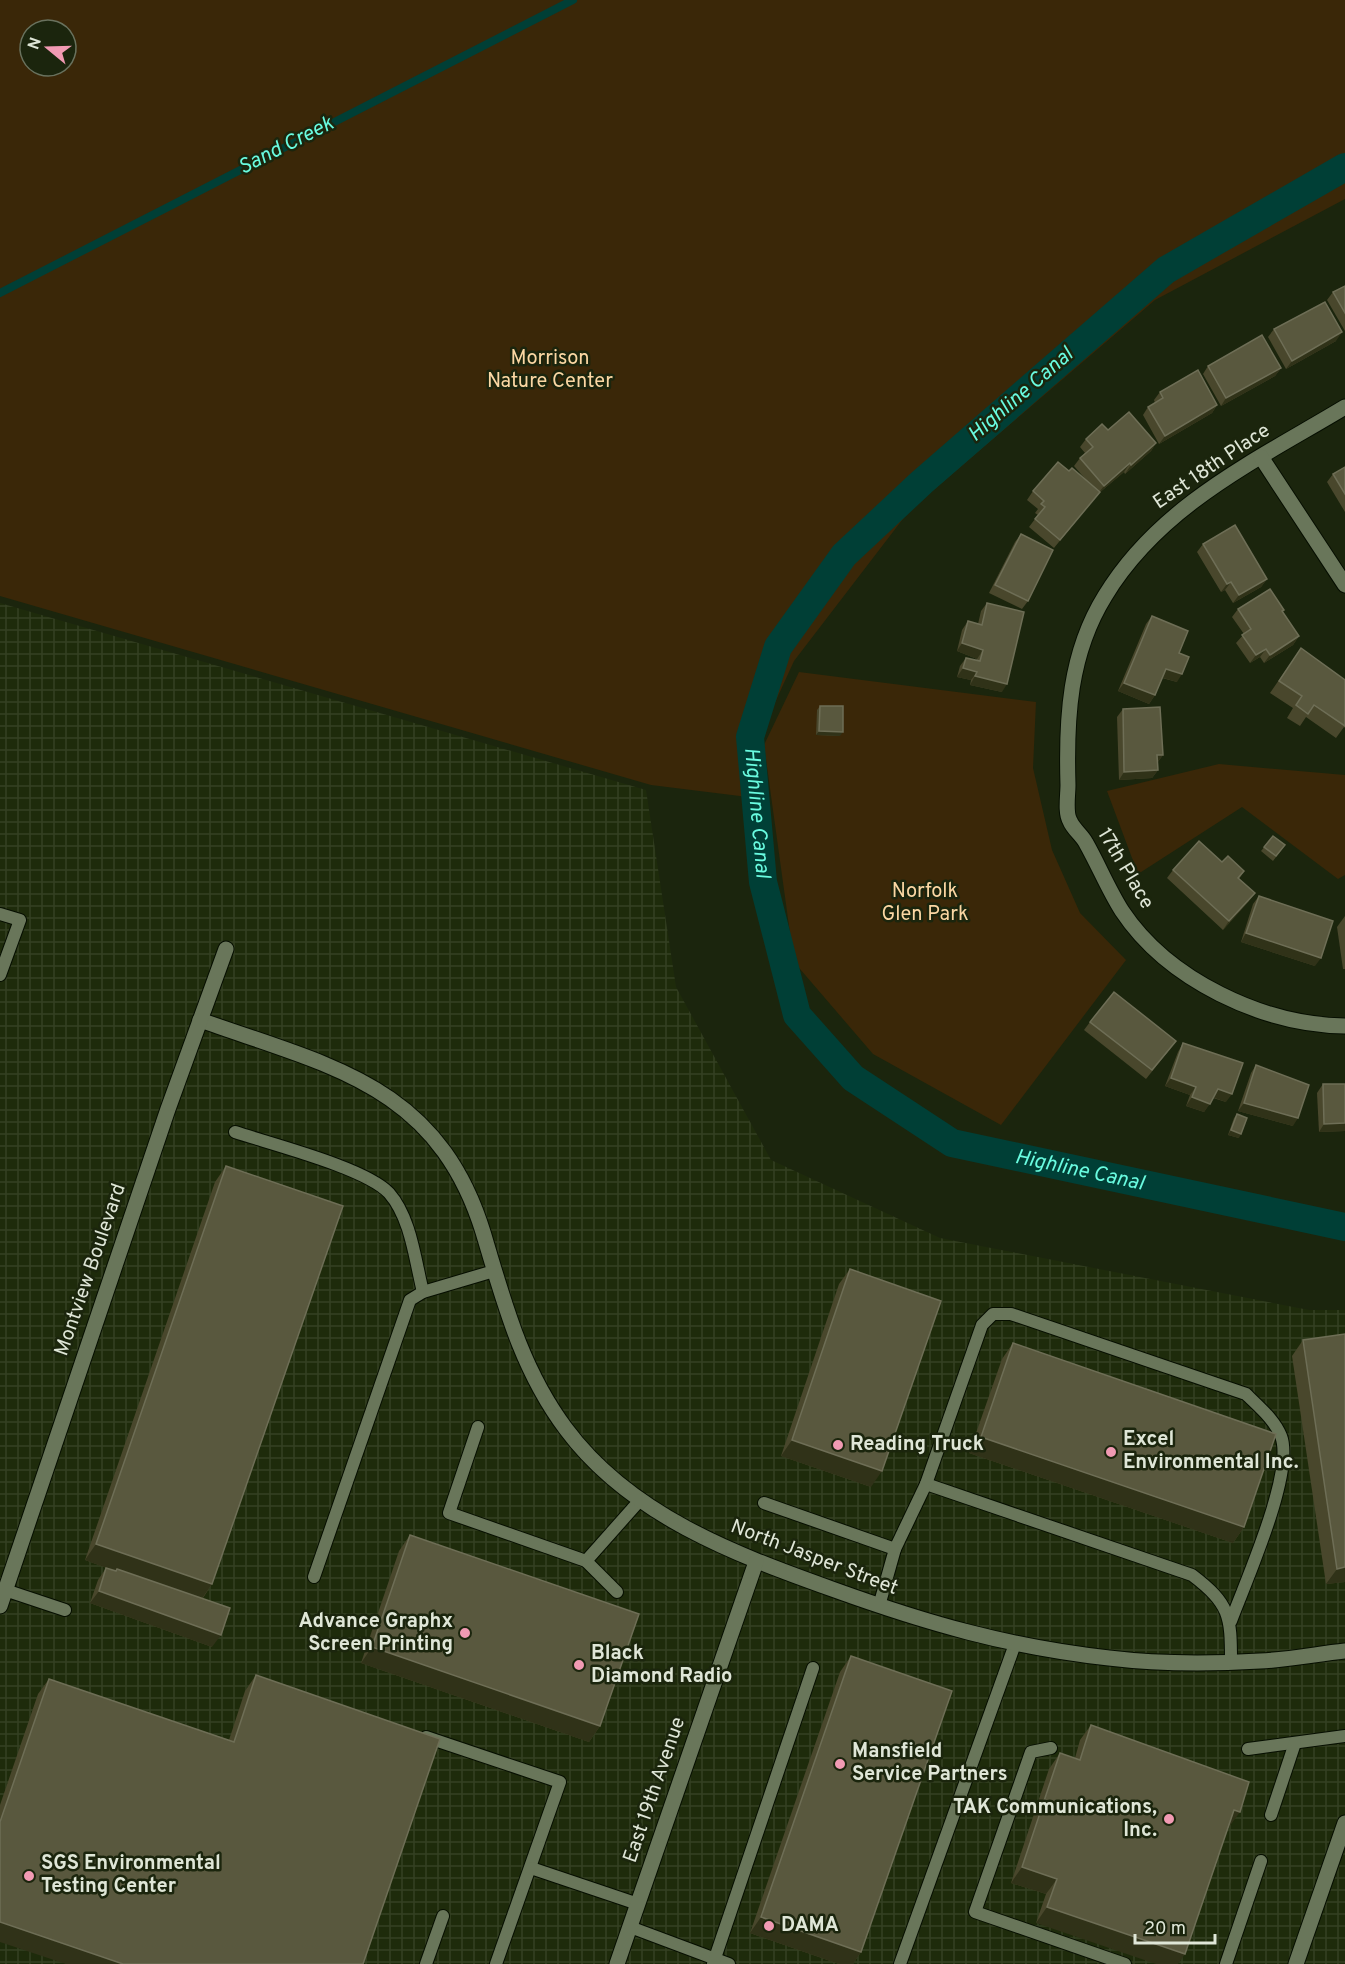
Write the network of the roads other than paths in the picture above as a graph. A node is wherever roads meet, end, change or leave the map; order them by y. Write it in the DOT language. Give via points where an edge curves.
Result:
graph roads {
  1 [pos="1345,407"];
  2 [pos="1261,457"];
  3 [pos="1345,585"];
  4 [pos="1069,820"];
  5 [pos="0,914"];
  6 [pos="226,949"];
  7 [pos="0,975"];
  8 [pos="200,1020"];
  9 [pos="1345,1026"];
  10 [pos="236,1132"];
  11 [pos="494,1271"];
  12 [pos="423,1292"];
  13 [pos="478,1427"];
  14 [pos="926,1484"];
  15 [pos="640,1499"];
  16 [pos="764,1503"];
  17 [pos="895,1549"];
  18 [pos="586,1561"];
  19 [pos="756,1562"];
  20 [pos="314,1577"];
  21 [pos="5,1590"];
  22 [pos="617,1592"];
  23 [pos="0,1606"];
  24 [pos="879,1606"];
  25 [pos="65,1610"];
  26 [pos="1231,1621"];
  27 [pos="1015,1644"];
  28 [pos="1345,1651"];
  29 [pos="1231,1662"];
  30 [pos="813,1668"];
  31 [pos="413,1732"];
  32 [pos="1345,1736"];
  33 [pos="1295,1743"];
  34 [pos="1051,1748"];
  35 [pos="1248,1749"];
  36 [pos="1271,1815"];
  37 [pos="1345,1823"];
  38 [pos="1261,1862"];
  39 [pos="531,1868"];
  40 [pos="638,1904"];
  41 [pos="443,1916"];
  42 [pos="630,1927"];
  43 [pos="714,1961"];
  44 [pos="426,1964"];
  45 [pos="496,1964"];
  46 [pos="617,1964"];
  47 [pos="729,1964"];
  48 [pos="900,1964"];
  49 [pos="1125,1964"];
  50 [pos="1226,1964"];
  51 [pos="1296,1964"];
  1 -- 2 [label="street, East 18th Place"];
  2 -- 3 [label="street"];
  2 -- 4 [label="street, East 18th Place" via="1164,522 1139,548 1104,597 1076,667 1069,697"];
  4 -- 9 [label="street, 17th Place" via="1086,841 1123,913 1146,940 1208,988 1252,1010 1301,1022"];
  5 -- 7 [label="lane" via="20,920"];
  6 -- 8 [label="street, Montview Boulevard"];
  8 -- 11 [label="street, North Jasper Street" via="331,1066 380,1090 418,1119 466,1189"];
  8 -- 21 [label="street, Montview Boulevard"];
  10 -- 12 [label="lane" via="368,1176 388,1193 411,1240"];
  11 -- 12 [label="lane"];
  11 -- 15 [label="street, North Jasper Street" via="510,1326 532,1378 567,1430 603,1469"];
  12 -- 20 [label="lane" via="410,1300"];
  13 -- 18 [label="lane" via="449,1513"];
  14 -- 17 [label="lane"];
  14 -- 26 [label="lane" via="1192,1575 1213,1591"];
  14 -- 26 [label="lane" via="982,1325 993,1314 1011,1314 1245,1394 1272,1419 1282,1438 1282,1468 1275,1502"];
  15 -- 18 [label="lane"];
  15 -- 19 [label="street, North Jasper Street" via="672,1520"];
  16 -- 17 [label="lane"];
  17 -- 24 [label="lane"];
  18 -- 22 [label="lane"];
  19 -- 24 [label="street, North Jasper Street"];
  19 -- 40 [label="street, East 19th Avenue"];
  21 -- 23 [label="street, Montview Boulevard"];
  21 -- 25 [label="lane"];
  24 -- 27 [label="street, North Jasper Street" via="923,1622"];
  26 -- 29 [label="lane"];
  27 -- 29 [label="street, North Jasper Street" via="1112,1659"];
  27 -- 48 [label="lane"];
  28 -- 29 [label="street, North Jasper Street"];
  30 -- 43 [label="lane"];
  31 -- 39 [label="lane" via="560,1782"];
  32 -- 33 [label="lane"];
  33 -- 35 [label="lane"];
  33 -- 36 [label="lane"];
  34 -- 49 [label="lane" via="1031,1752 975,1912"];
  37 -- 51 [label="street"];
  38 -- 50 [label="lane"];
  39 -- 40 [label="lane"];
  39 -- 45 [label="lane"];
  40 -- 42 [label="street, East 19th Avenue"];
  41 -- 44 [label="lane"];
  42 -- 43 [label="lane"];
  42 -- 46 [label="street, East 19th Avenue"];
  43 -- 47 [label="lane"];
}
